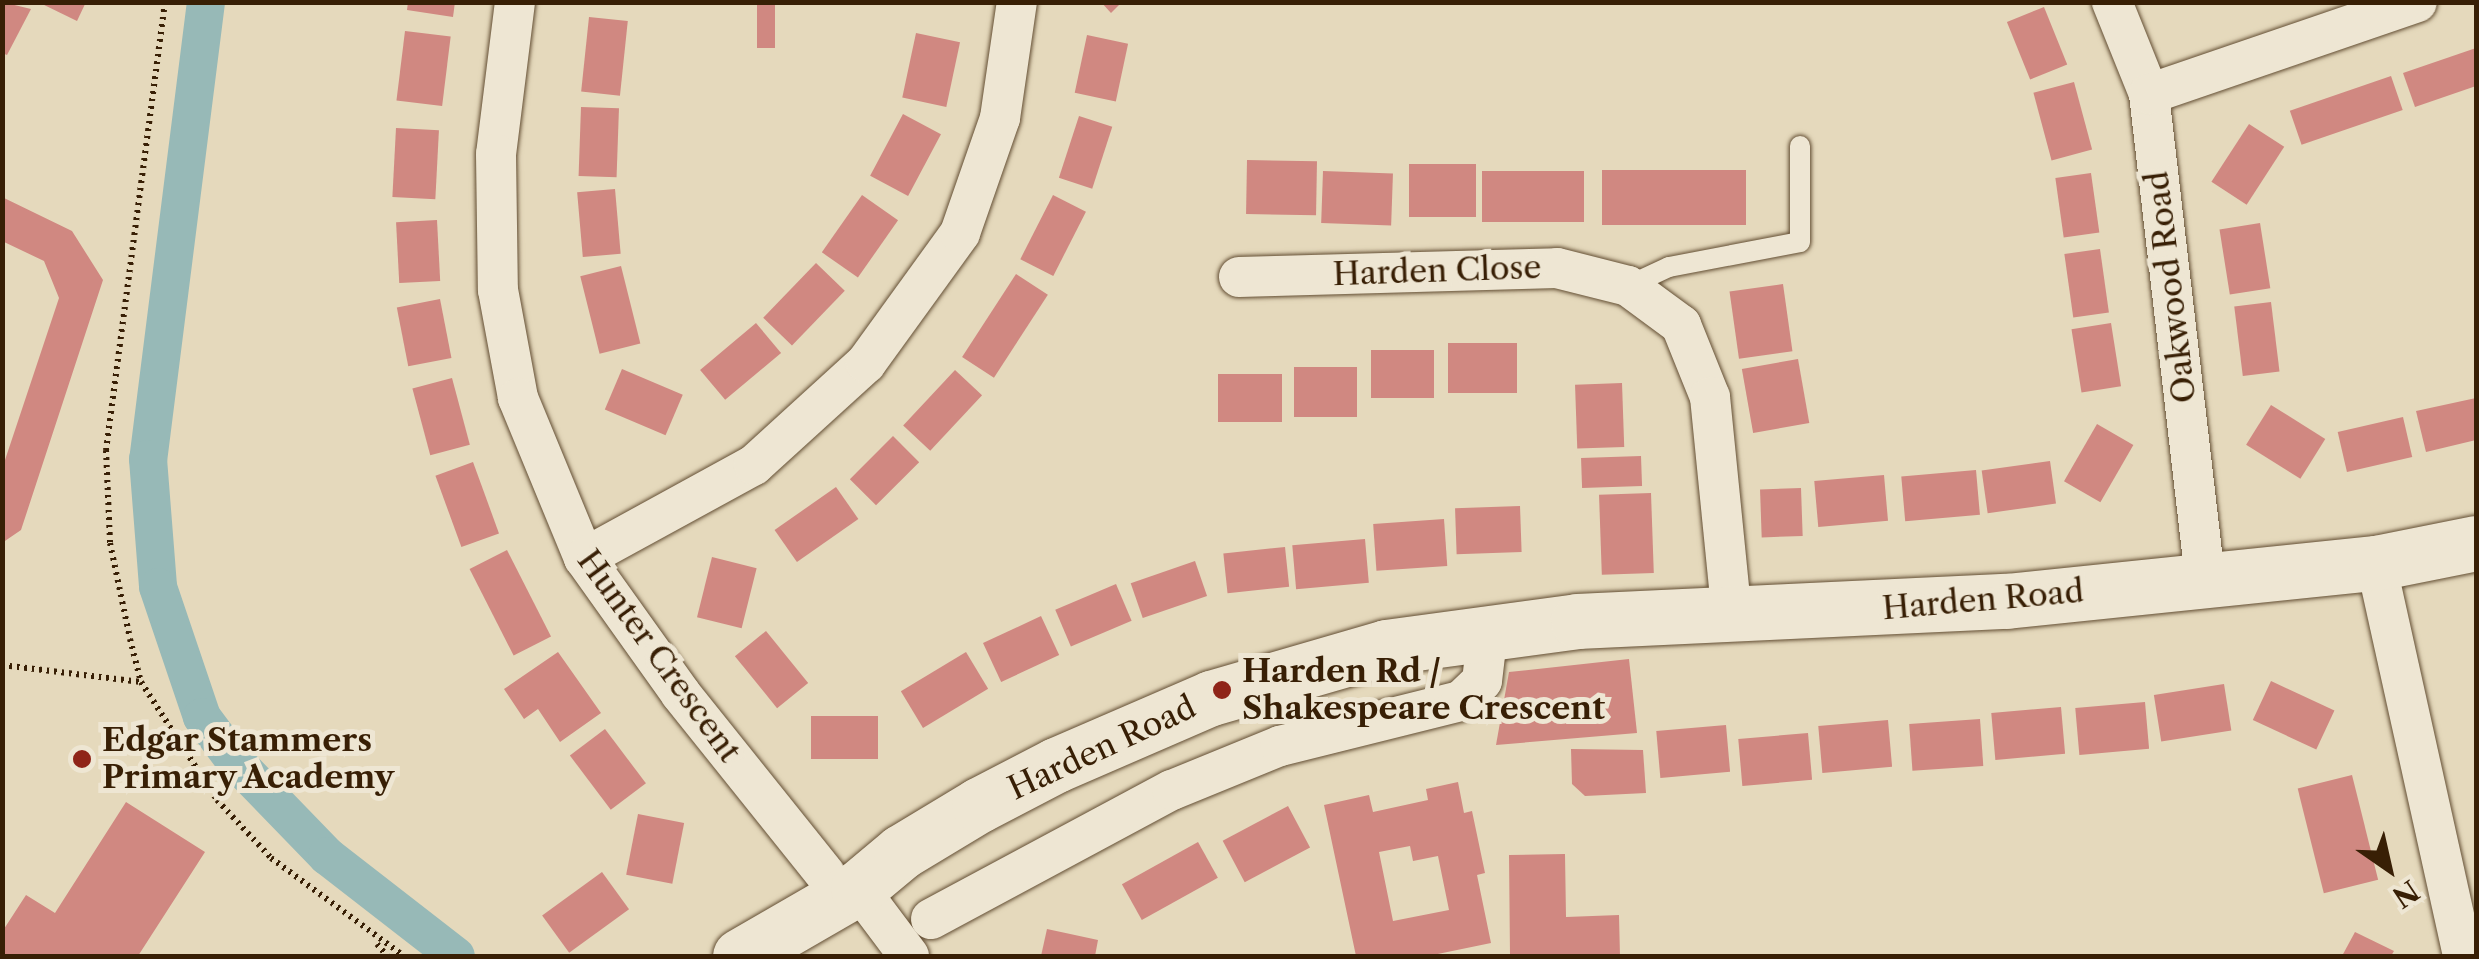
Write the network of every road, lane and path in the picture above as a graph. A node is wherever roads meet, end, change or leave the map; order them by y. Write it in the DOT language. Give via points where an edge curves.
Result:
graph roads {
  1 [pos="166,2"];
  2 [pos="515,2"];
  3 [pos="1017,2"];
  4 [pos="2112,2"];
  5 [pos="2417,2"];
  6 [pos="2148,94"];
  7 [pos="1800,146"];
  8 [pos="1239,278"];
  9 [pos="1628,286"];
  10 [pos="2476,544"];
  11 [pos="584,558"];
  12 [pos="2376,563"];
  13 [pos="2205,578"];
  14 [pos="1732,617"];
  15 [pos="1488,630"];
  16 [pos="2,665"];
  17 [pos="141,682"];
  18 [pos="842,881"];
  19 [pos="2464,904"];
  20 [pos="931,919"];
  21 [pos="373,939"];
  22 [pos="898,953"];
  23 [pos="387,956"];
  24 [pos="404,956"];
  25 [pos="738,956"];
  26 [pos="2463,956"];
  1 -- 17 [label="path" via="106,450 110,543"];
  2 -- 11 [label="street, Hunter Crescent" via="496,154 498,290 518,398"];
  3 -- 11 [label="street" via="1000,118 960,233 866,363 754,465"];
  4 -- 6 [label="street, Oakwood Road"];
  5 -- 6 [label="street"];
  6 -- 13 [label="street, Oakwood Road"];
  7 -- 9 [label="lane" via="1800,242 1669,267"];
  8 -- 9 [label="street, Harden Close" via="1557,268"];
  9 -- 14 [label="street, Harden Close" via="1681,325 1710,397"];
  10 -- 12 [label="street, Harden Road"];
  11 -- 18 [label="street, Hunter Crescent" via="680,694"];
  12 -- 13 [label="street, Harden Road"];
  12 -- 19 [label="street"];
  13 -- 14 [label="street, Harden Road" via="2006,601"];
  14 -- 15 [label="street, Harden Road"];
  15 -- 18 [label="street, Harden Road" via="1386,647 1210,698 1056,765"];
  15 -- 20 [label="street, Harden Road" via="1482,681 1462,702 1280,746 1014,854"];
  16 -- 17 [label="path"];
  17 -- 21 [label="path" via="217,800 271,858"];
  18 -- 22 [label="street, Hunter Crescent"];
  18 -- 25 [label="street, Harden Road"];
  19 -- 26 [label="street"];
  21 -- 23 [label="path"];
  21 -- 24 [label="path"];
}
